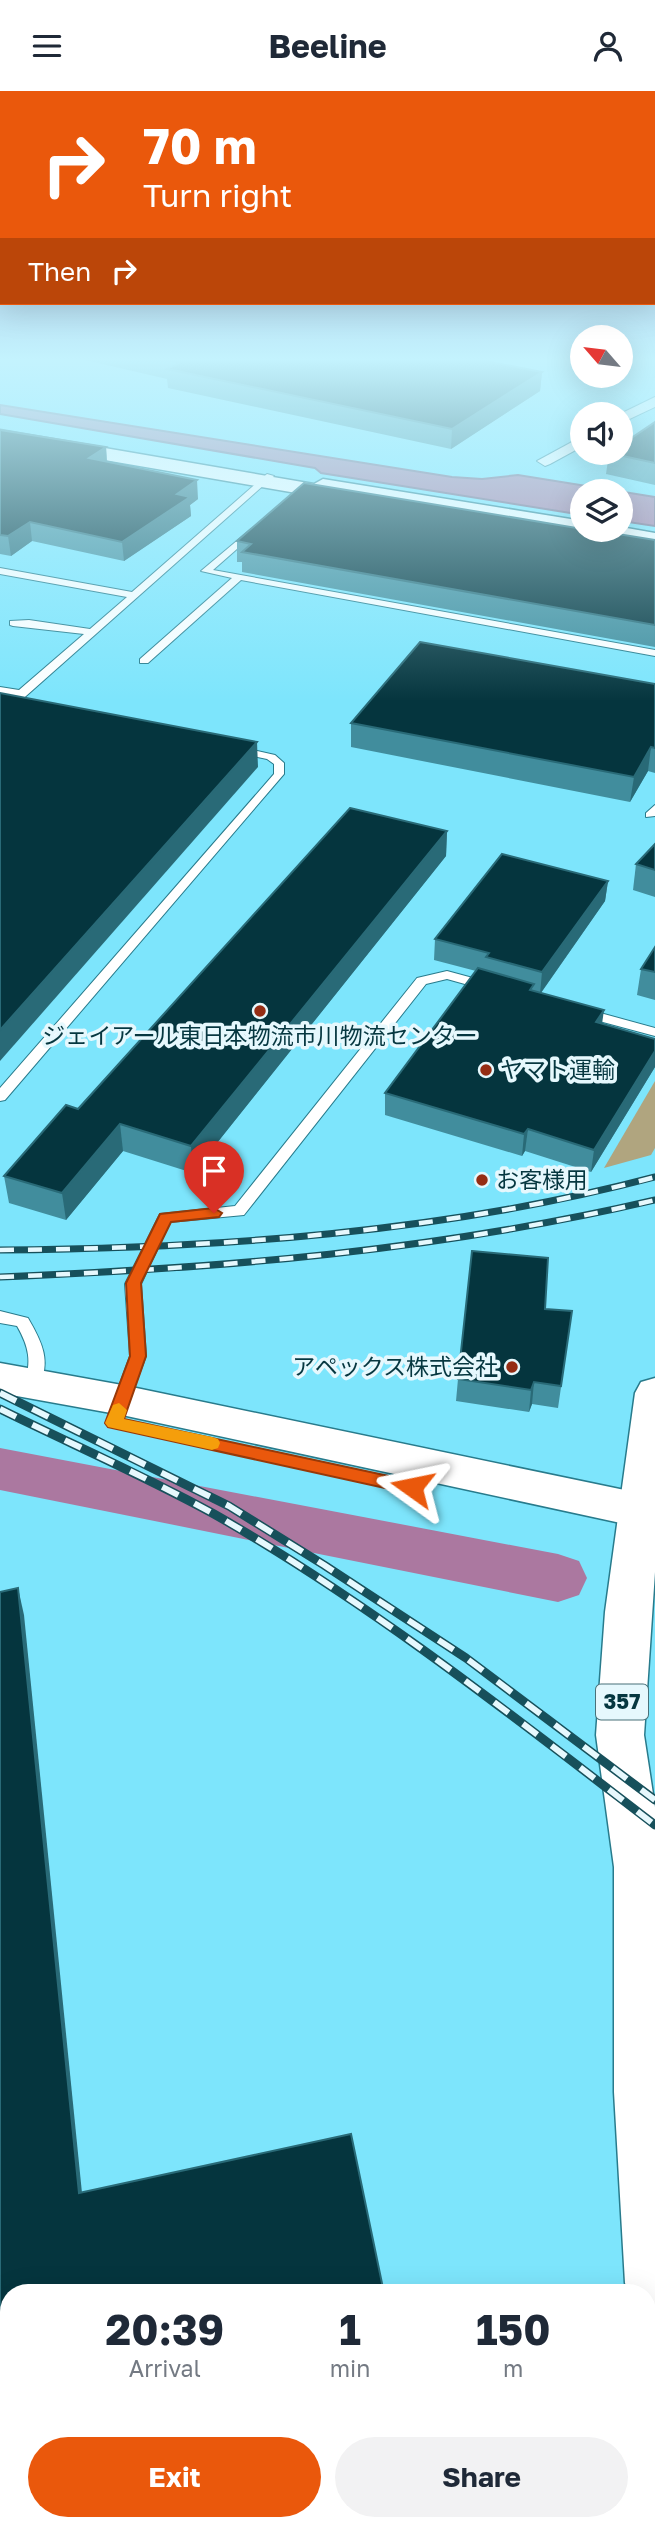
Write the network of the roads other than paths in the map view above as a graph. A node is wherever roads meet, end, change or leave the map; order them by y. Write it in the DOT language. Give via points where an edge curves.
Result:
graph roads {
  1 [pos="229,473"];
  2 [pos="234,473"];
  3 [pos="267,479"];
  4 [pos="302,489"];
  5 [pos="265,521"];
  6 [pos="570,525"];
  7 [pos="633,535"];
  8 [pos="655,539"];
  9 [pos="655,546"];
  10 [pos="0,571"];
  11 [pos="239,577"];
  12 [pos="133,595"];
  13 [pos="13,623"];
  14 [pos="90,632"];
  15 [pos="655,653"];
  16 [pos="144,661"];
  17 [pos="0,690"];
  18 [pos="22,694"];
  19 [pos="5,704"];
  20 [pos="23,707"];
  21 [pos="232,748"];
  22 [pos="499,989"];
  23 [pos="564,1007"];
  24 [pos="655,1032"];
  25 [pos="0,1097"];
  26 [pos="0,1317"];
  27 [pos="13,1392"];
  28 [pos="655,1393"];
  29 [pos="118,1412"];
  30 [pos="638,1523"];
  31 [pos="655,1789"];
  32 [pos="639,1867"];
  33 [pos="655,2283"];
  1 -- 3 [label="main road"];
  2 -- 3 [label="main road"];
  3 -- 4 [label="main road"];
  3 -- 12 [label="lane"];
  4 -- 6 [label="main road"];
  4 -- 9 [label="main road"];
  5 -- 11 [label="lane" via="206,571"];
  7 -- 8 [label="main road"];
  10 -- 12 [label="lane"];
  11 -- 15 [label="lane"];
  11 -- 16 [label="lane"];
  12 -- 14 [label="lane"];
  13 -- 14 [label="lane"];
  14 -- 18 [label="lane"];
  17 -- 18 [label="lane"];
  18 -- 19 [label="lane"];
  19 -- 20 [label="lane"];
  21 -- 25 [label="lane" via="271,757 279,763 279,774"];
  22 -- 29 [label="lane" via="447,975 422,981 239,1211 165,1218 133,1283 138,1356"];
  23 -- 24 [label="lane"];
  26 -- 27 [label="lane" via="22,1322 36,1345 38,1368"];
  27 -- 29 [label="main road"];
  28 -- 30 [label="main road, 357"];
  29 -- 30 [label="main road"];
  30 -- 32 [label="main road, 357" via="620,1735"];
  31 -- 32 [label="main road, 357"];
  32 -- 33 [label="main road, 357" via="642,2092"];
}
